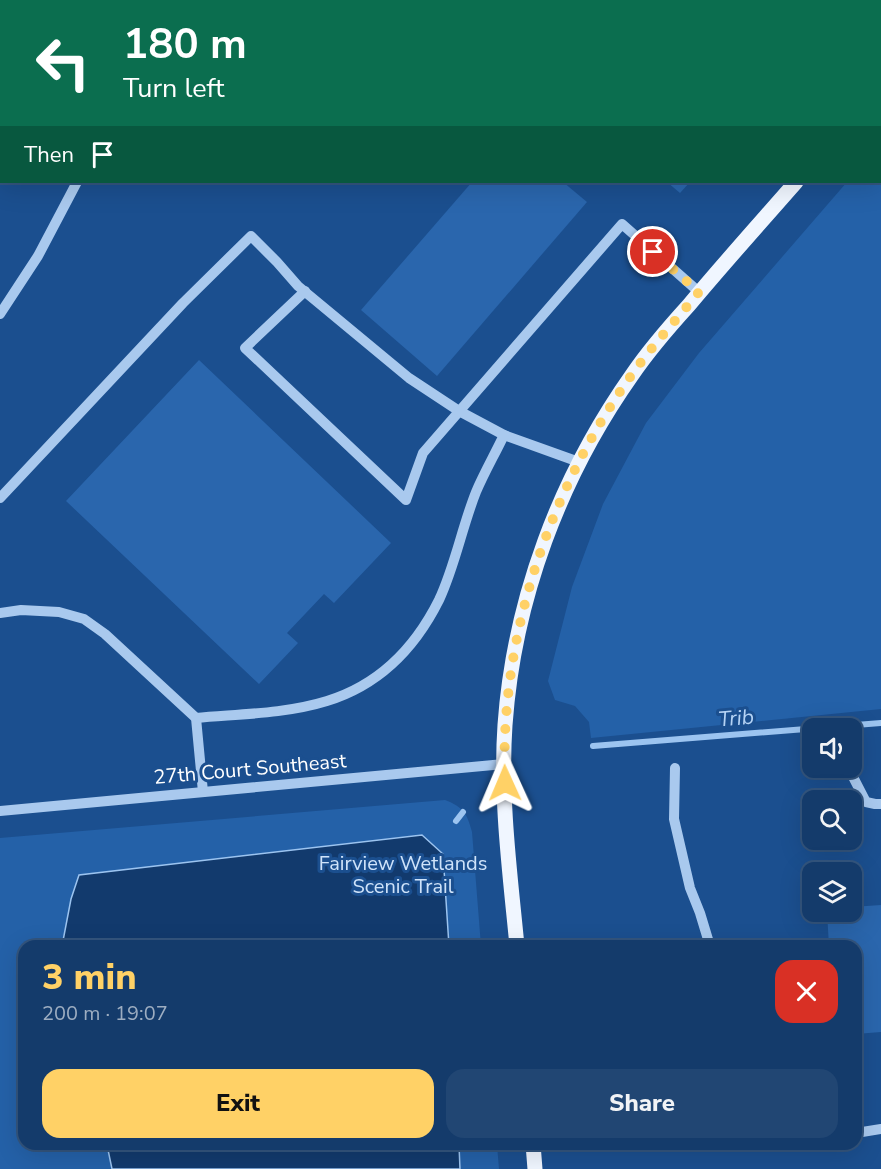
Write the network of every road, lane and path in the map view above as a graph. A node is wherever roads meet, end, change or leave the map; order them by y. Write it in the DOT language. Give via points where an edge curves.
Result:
graph roads {
  1 [pos="76,183"];
  2 [pos="795,183"];
  3 [pos="305,291"];
  4 [pos="699,292"];
  5 [pos="0,314"];
  6 [pos="459,411"];
  7 [pos="504,435"];
  8 [pos="579,462"];
  9 [pos="0,498"];
  10 [pos="0,613"];
  11 [pos="196,718"];
  12 [pos="504,764"];
  13 [pos="675,768"];
  14 [pos="854,778"];
  15 [pos="203,792"];
  16 [pos="881,804"];
  17 [pos="0,811"];
  18 [pos="516,940"];
  19 [pos="708,940"];
  20 [pos="881,1129"];
  21 [pos="862,1132"];
  22 [pos="535,1150"];
  23 [pos="535,1169"];
  1 -- 5 [label="street" via="38,256"];
  2 -- 4 [label="main road"];
  3 -- 6 [label="street" via="409,378"];
  3 -- 6 [label="street" via="245,348 406,500 423,453"];
  3 -- 9 [label="street" via="251,236"];
  4 -- 6 [label="street" via="622,224"];
  4 -- 8 [label="main road" via="632,374"];
  6 -- 7 [label="street"];
  7 -- 8 [label="street"];
  7 -- 11 [label="street" via="476,492 439,599 417,638 389,667 361,687 327,701"];
  8 -- 12 [label="main road" via="548,532 521,619 505,724"];
  10 -- 11 [label="street" via="59,612 84,619"];
  11 -- 15 [label="street"];
  12 -- 15 [label="street, 27th Court Southeast"];
  12 -- 18 [label="main road"];
  13 -- 19 [label="street" via="674,819 690,888"];
  14 -- 16 [label="street" via="866,802"];
  15 -- 17 [label="street, 27th Court Southeast"];
  20 -- 21 [label="street"];
  22 -- 23 [label="main road"];
}
